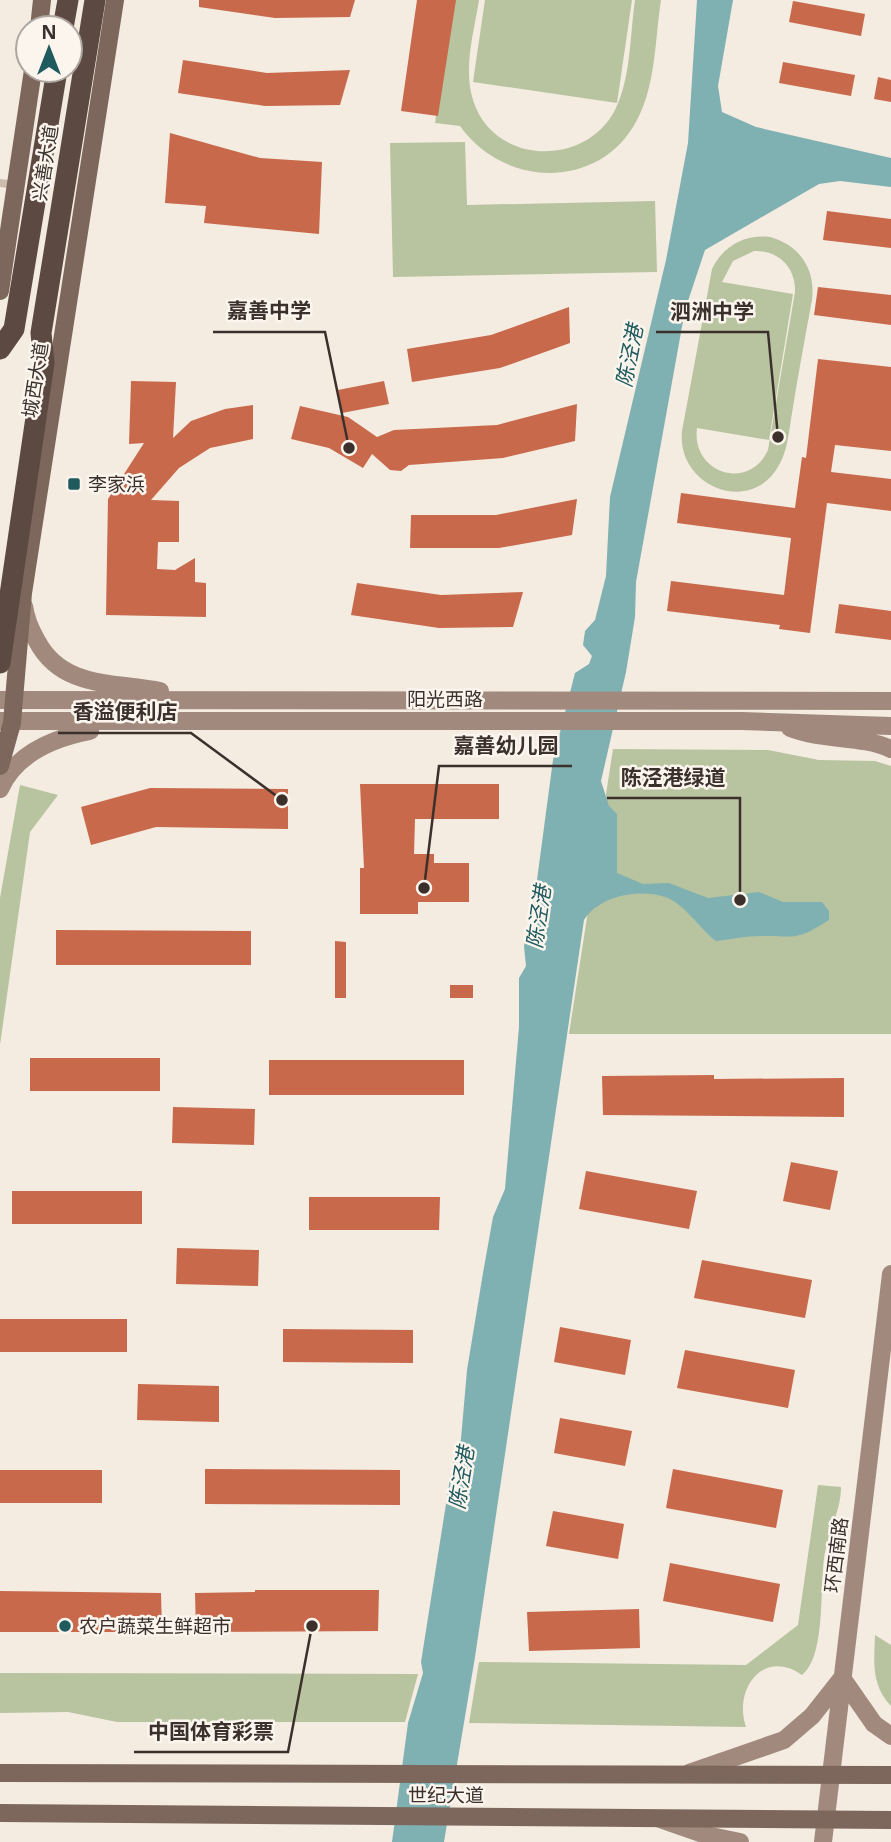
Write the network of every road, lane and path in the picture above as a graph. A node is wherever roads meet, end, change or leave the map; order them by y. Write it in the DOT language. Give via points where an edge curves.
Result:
graph roads {
  1 [pos="95,0"];
  2 [pos="115,0"];
  3 [pos="30,84"];
  4 [pos="55,84"];
  5 [pos="9,184"];
  6 [pos="0,291"];
  7 [pos="0,349"];
  8 [pos="23,593"];
  9 [pos="0,663"];
  10 [pos="891,688"];
  11 [pos="7,699"];
  12 [pos="201,700"];
  13 [pos="853,701"];
  14 [pos="891,701"];
  15 [pos="556,711"];
  16 [pos="629,711"];
  17 [pos="6,722"];
  18 [pos="134,722"];
  19 [pos="777,722"];
  20 [pos="891,726"];
  21 [pos="891,749"];
  22 [pos="0,766"];
  23 [pos="0,789"];
  24 [pos="891,1274"];
  25 [pos="842,1678"];
  26 [pos="891,1736"];
  27 [pos="0,1773"];
  28 [pos="891,1775"];
  29 [pos="682,1776"];
  30 [pos="830,1776"];
  31 [pos="0,1813"];
  32 [pos="657,1818"];
  33 [pos="825,1819"];
  34 [pos="891,1820"];
  35 [pos="740,1842"];
  36 [pos="822,1842"];
  1 -- 9 [label="highway, 兴善大道" via="41,333 44,363"];
  2 -- 8 [label="main road, 城西大道"];
  3 -- 5 [label="main road"];
  4 -- 7 [label="highway, 兴善大道" via="14,329"];
  5 -- 6 [label="main road"];
  8 -- 11 [label="main road, 城西大道"];
  8 -- 12 [label="main road" via="26,620 41,649 72,677"];
  10 -- 13 [label="main road"];
  11 -- 12 [label="main road"];
  11 -- 17 [label="main road, 城西大道"];
  12 -- 15 [label="main road"];
  13 -- 14 [label="main road, 阳光西路"];
  13 -- 16 [label="main road, 阳光西路"];
  15 -- 16 [label="main road, 阳光西路"];
  15 -- 18 [label="main road, 阳光西路"];
  16 -- 19 [label="main road, 阳光西路"];
  17 -- 18 [label="main road, 阳光西路"];
  17 -- 22 [label="main road, 城西大道"];
  18 -- 23 [label="main road" via="67,735 32,751"];
  19 -- 20 [label="main road, 阳光西路"];
  19 -- 21 [label="main road" via="813,737 879,743"];
  24 -- 25 [label="main road, 环西南路"];
  25 -- 26 [label="main road" via="874,1724"];
  25 -- 29 [label="main road" via="812,1716 784,1740"];
  25 -- 30 [label="main road, 环西南路"];
  27 -- 29 [label="main road, 世纪大道"];
  28 -- 30 [label="main road, 世纪大道"];
  29 -- 30 [label="main road, 世纪大道"];
  30 -- 33 [label="main road, 环西南路"];
  31 -- 32 [label="main road, 世纪大道"];
  32 -- 33 [label="main road, 世纪大道"];
  32 -- 35 [label="main road"];
  33 -- 34 [label="main road, 世纪大道"];
  33 -- 36 [label="main road, 环西南路"];
}
